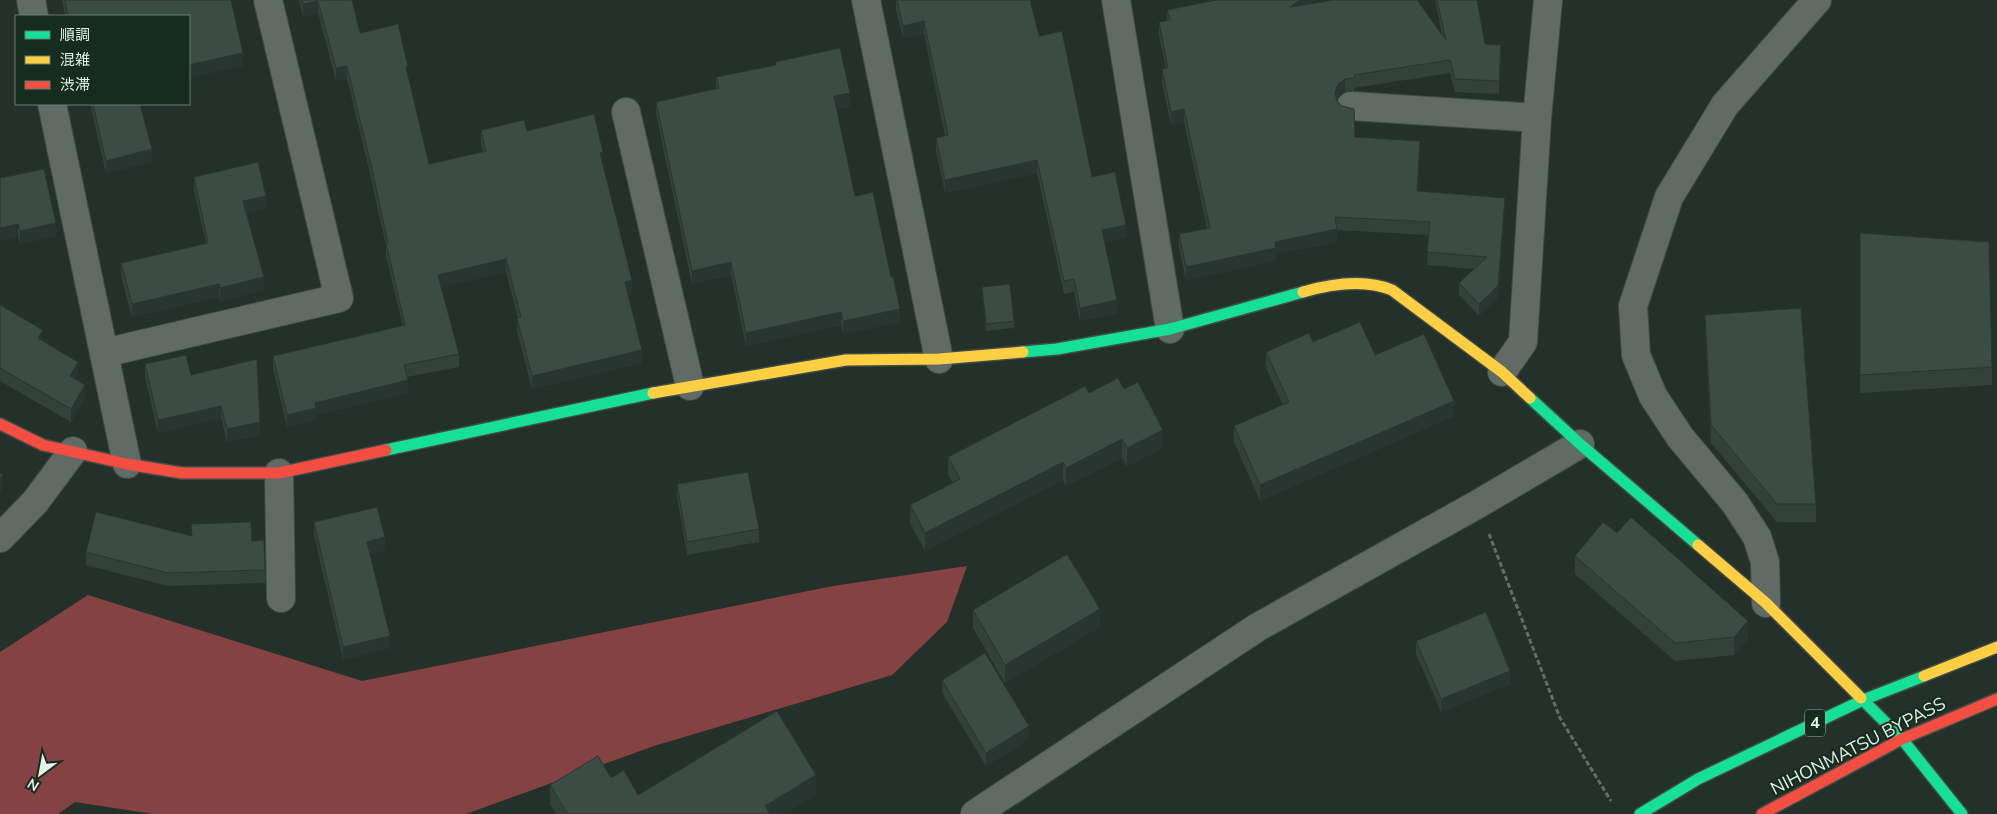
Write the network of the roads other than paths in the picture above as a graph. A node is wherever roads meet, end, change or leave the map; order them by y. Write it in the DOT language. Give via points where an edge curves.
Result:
graph roads {
  1 [pos="31,0"];
  2 [pos="268,0"];
  3 [pos="866,0"];
  4 [pos="1116,0"];
  5 [pos="1548,0"];
  6 [pos="1817,0"];
  7 [pos="34,15"];
  8 [pos="52,105"];
  9 [pos="1351,106"];
  10 [pos="626,112"];
  11 [pos="1537,118"];
  12 [pos="1170,329"];
  13 [pos="104,353"];
  14 [pos="939,359"];
  15 [pos="1502,372"];
  16 [pos="690,386"];
  17 [pos="0,424"];
  18 [pos="1580,444"];
  19 [pos="73,451"];
  20 [pos="127,464"];
  21 [pos="279,474"];
  22 [pos="0,538"];
  23 [pos="281,598"];
  24 [pos="1766,603"];
  25 [pos="1997,647"];
  26 [pos="1997,699"];
  27 [pos="1863,700"];
  28 [pos="1902,739"];
  29 [pos="975,814"];
  30 [pos="1640,814"];
  31 [pos="1762,814"];
  32 [pos="1962,814"];
  1 -- 7 [label="street"];
  2 -- 13 [label="street" via="339,298"];
  3 -- 14 [label="street"];
  4 -- 12 [label="street"];
  5 -- 11 [label="street"];
  6 -- 24 [label="street" via="1725,105 1669,196 1633,306 1636,355 1653,396 1680,437 1735,502 1757,537 1765,562"];
  8 -- 13 [label="street"];
  9 -- 11 [label="street"];
  10 -- 16 [label="street"];
  11 -- 15 [label="street" via="1523,342"];
  12 -- 14 [label="main road" via="1057,349"];
  12 -- 15 [label="main road" via="1316,288 1366,283 1392,290"];
  13 -- 20 [label="street"];
  14 -- 16 [label="main road" via="846,360"];
  15 -- 18 [label="main road"];
  16 -- 21 [label="main road"];
  17 -- 19 [label="main road" via="43,445"];
  18 -- 24 [label="main road"];
  18 -- 29 [label="street" via="1258,627"];
  19 -- 20 [label="main road"];
  19 -- 22 [label="street" via="35,502"];
  20 -- 21 [label="main road" via="182,473"];
  21 -- 23 [label="street"];
  24 -- 27 [label="main road"];
  25 -- 27 [label="main road, NIHONMATSU BYPASS / 4"];
  26 -- 28 [label="main road, NIHONMATSU BYPASS"];
  27 -- 28 [label="main road"];
  27 -- 30 [label="main road, NIHONMATSU BYPASS / 4" via="1698,779"];
  28 -- 31 [label="main road, NIHONMATSU BYPASS"];
  28 -- 32 [label="main road"];
}
